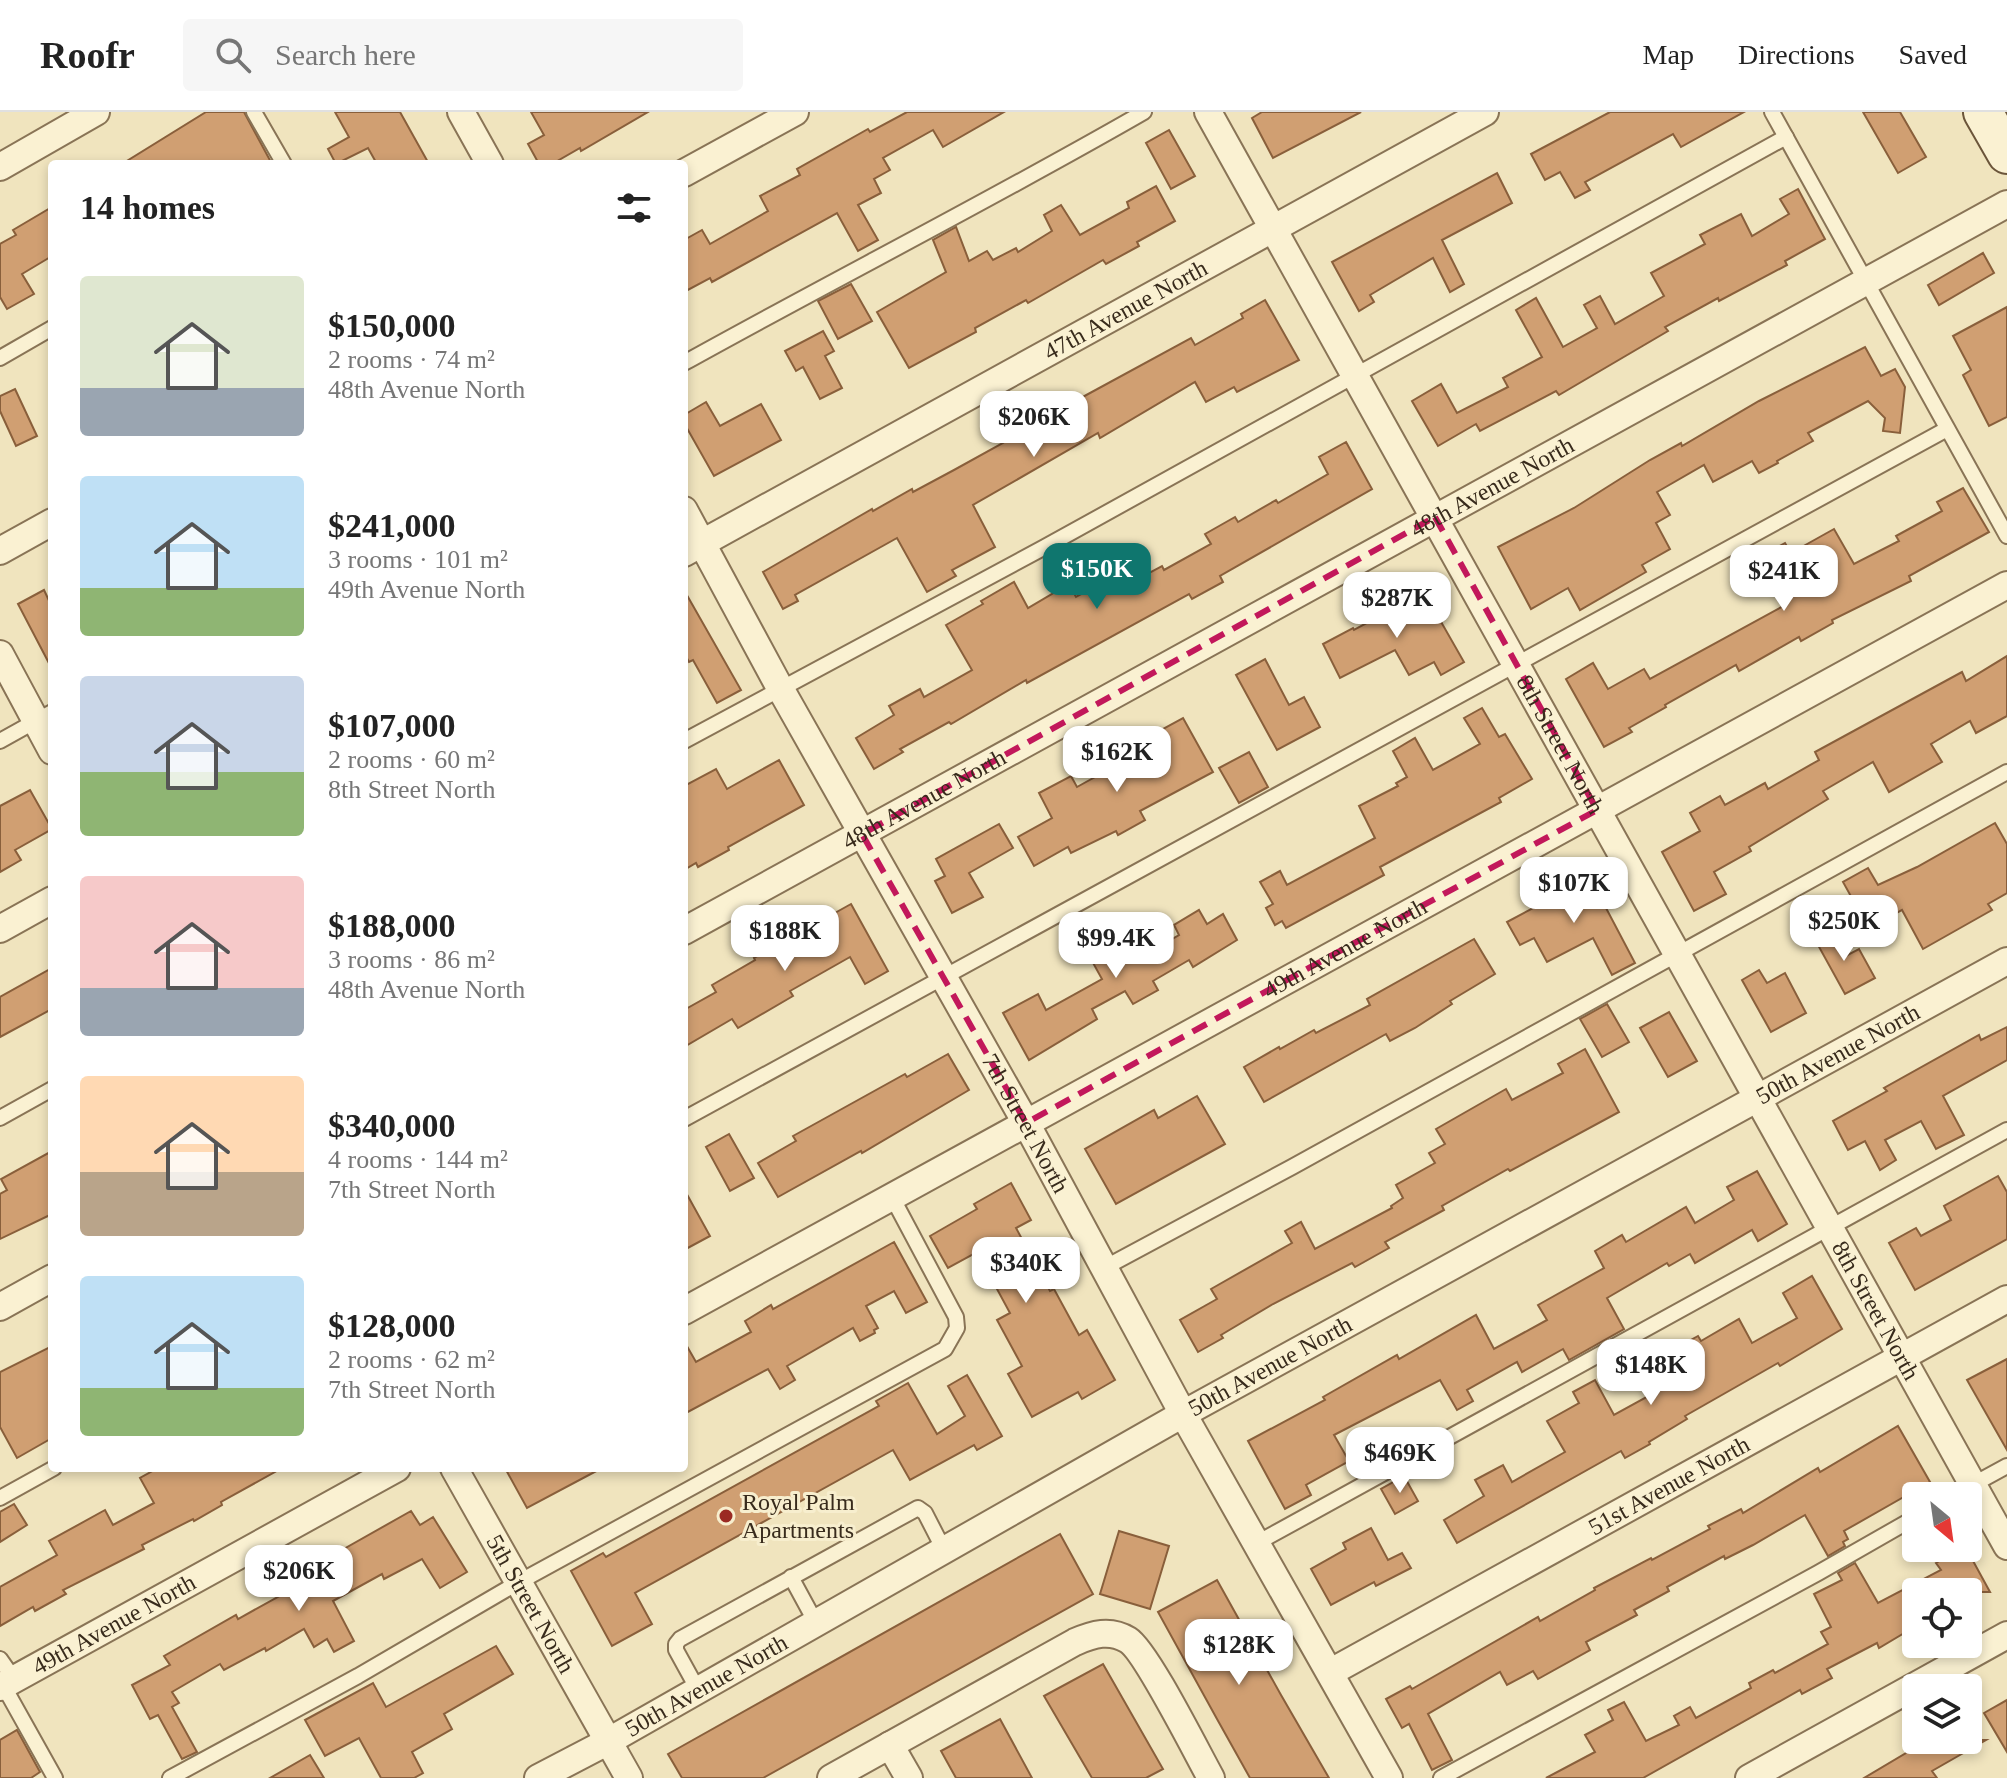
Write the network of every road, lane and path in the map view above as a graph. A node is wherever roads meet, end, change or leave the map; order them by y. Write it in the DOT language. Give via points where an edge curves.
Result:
graph roads {
  1 [pos="96,112"];
  2 [pos="254,112"];
  3 [pos="461,112"];
  4 [pos="795,112"];
  5 [pos="1144,112"];
  6 [pos="1208,112"];
  7 [pos="1485,112"];
  8 [pos="1772,112"];
  9 [pos="1983,112"];
  10 [pos="1786,137"];
  11 [pos="2007,154"];
  12 [pos="282,160"];
  13 [pos="488,160"];
  14 [pos="0,167"];
  15 [pos="688,171"];
  16 [pos="2007,204"];
  17 [pos="1272,229"];
  18 [pos="1866,283"];
  19 [pos="48,330"];
  20 [pos="0,358"];
  21 [pos="688,361"];
  22 [pos="1354,376"];
  23 [pos="1947,429"];
  24 [pos="1435,517"];
  25 [pos="48,524"];
  26 [pos="688,525"];
  27 [pos="2007,536"];
  28 [pos="694,548"];
  29 [pos="0,551"];
  30 [pos="2007,585"];
  31 [pos="0,654"];
  32 [pos="1517,664"];
  33 [pos="780,688"];
  34 [pos="44,716"];
  35 [pos="688,739"];
  36 [pos="0,741"];
  37 [pos="2007,772"];
  38 [pos="1597,810"];
  39 [pos="862,834"];
  40 [pos="48,902"];
  41 [pos="0,929"];
  42 [pos="688,929"];
  43 [pos="1676,955"];
  44 [pos="2007,961"];
  45 [pos="944,979"];
  46 [pos="48,1091"];
  47 [pos="1757,1099"];
  48 [pos="688,1117"];
  49 [pos="0,1118"];
  50 [pos="1026,1123"];
  51 [pos="2007,1130"];
  52 [pos="892,1197"];
  53 [pos="1828,1229"];
  54 [pos="1104,1268"];
  55 [pos="48,1280"];
  56 [pos="2007,1299"];
  57 [pos="0,1307"];
  58 [pos="688,1309"];
  59 [pos="1902,1358"];
  60 [pos="1183,1414"];
  61 [pos="2007,1466"];
  62 [pos="48,1471"];
  63 [pos="390,1472"];
  64 [pos="456,1472"];
  65 [pos="1958,1482"];
  66 [pos="1977,1482"];
  67 [pos="0,1498"];
  68 [pos="1982,1515"];
  69 [pos="1902,1525"];
  70 [pos="1257,1543"];
  71 [pos="2007,1546"];
  72 [pos="944,1550"];
  73 [pos="791,1577"];
  74 [pos="519,1582"];
  75 [pos="816,1623"];
  76 [pos="2007,1635"];
  77 [pos="1331,1672"];
  78 [pos="4,1678"];
  79 [pos="698,1690"];
  80 [pos="607,1742"];
  81 [pos="890,1745"];
  82 [pos="55,1778"];
  83 [pos="170,1778"];
  84 [pos="538,1778"];
  85 [pos="629,1778"];
  86 [pos="831,1778"];
  87 [pos="909,1778"];
  88 [pos="1211,1778"];
  89 [pos="1389,1778"];
  90 [pos="1441,1778"];
  91 [pos="1749,1778"];
  1 -- 14 [label="street"];
  2 -- 12 [label="lane"];
  3 -- 13 [label="street"];
  4 -- 15 [label="street"];
  5 -- 21 [label="lane"];
  6 -- 17 [label="street, 8th Street North"];
  7 -- 17 [label="street, 47th Avenue North"];
  8 -- 10 [label="lane"];
  9 -- 11 [label="main road"];
  10 -- 18 [label="lane"];
  10 -- 22 [label="lane"];
  16 -- 18 [label="street, 48th Avenue North"];
  17 -- 22 [label="street, 8th Street North"];
  17 -- 28 [label="street, 47th Avenue North"];
  18 -- 23 [label="lane"];
  18 -- 24 [label="street, 48th Avenue North"];
  19 -- 20 [label="lane"];
  22 -- 24 [label="street, 8th Street North"];
  22 -- 33 [label="lane"];
  23 -- 27 [label="lane"];
  23 -- 32 [label="lane"];
  24 -- 32 [label="street, 8th Street North"];
  24 -- 39 [label="street, 48th Avenue North"];
  25 -- 29 [label="street"];
  26 -- 28 [label="street, 7th Street North"];
  28 -- 33 [label="street, 7th Street North"];
  30 -- 38 [label="street, 49th Avenue North"];
  31 -- 34 [label="street"];
  32 -- 38 [label="street, 8th Street North"];
  32 -- 45 [label="lane"];
  33 -- 35 [label="lane"];
  33 -- 39 [label="street, 7th Street North"];
  34 -- 36 [label="lane"];
  37 -- 43 [label="lane"];
  38 -- 43 [label="street, 8th Street North"];
  38 -- 50 [label="street, 49th Avenue North"];
  39 -- 42 [label="street, 48th Avenue North"];
  39 -- 45 [label="street, 7th Street North"];
  40 -- 41 [label="street"];
  43 -- 47 [label="street, 8th Street North"];
  43 -- 54 [label="lane"];
  44 -- 47 [label="street, 50th Avenue North"];
  45 -- 48 [label="lane"];
  45 -- 50 [label="street, 7th Street North"];
  46 -- 49 [label="lane"];
  47 -- 53 [label="street, 8th Street North"];
  47 -- 60 [label="street, 50th Avenue North"];
  50 -- 52 [label="street, 49th Avenue North"];
  50 -- 54 [label="street, 7th Street North"];
  51 -- 53 [label="lane"];
  52 -- 58 [label="street, 49th Avenue North"];
  52 -- 74 [label="lane" via="956,1317 957,1328 945,1349"];
  53 -- 59 [label="street, 8th Street North"];
  53 -- 70 [label="lane"];
  54 -- 60 [label="street, 7th Street North"];
  55 -- 57 [label="street"];
  56 -- 59 [label="street, 51st Avenue North"];
  59 -- 65 [label="street, 8th Street North"];
  59 -- 77 [label="street, 51st Avenue North"];
  60 -- 70 [label="street, 7th Street North"];
  60 -- 72 [label="street, 50th Avenue North"];
  61 -- 66 [label="lane"];
  62 -- 67 [label="lane"];
  63 -- 78 [label="street, 49th Avenue North"];
  64 -- 74 [label="street, 5th Street North"];
  68 -- 71 [label="street, 8th Street North"];
  69 -- 90 [label="lane"];
  70 -- 77 [label="street, 7th Street North"];
  72 -- 73 [label="lane" via="918,1508"];
  72 -- 75 [label="street, 50th Avenue North"];
  73 -- 75 [label="lane"];
  73 -- 79 [label="lane" via="680,1639 676,1650"];
  74 -- 80 [label="street, 5th Street North"];
  74 -- 83 [label="lane"];
  75 -- 79 [label="street, 50th Avenue North"];
  76 -- 91 [label="street"];
  77 -- 89 [label="street, 7th Street North"];
  78 -- 82 [label="lane"];
  79 -- 80 [label="street, 50th Avenue North"];
  80 -- 84 [label="street, 50th Avenue North"];
  80 -- 85 [label="street, 5th Street North"];
  81 -- 86 [label="street"];
  81 -- 87 [label="street"];
  81 -- 88 [label="street" via="1075,1642 1112,1633 1130,1641 1147,1663"];
}
